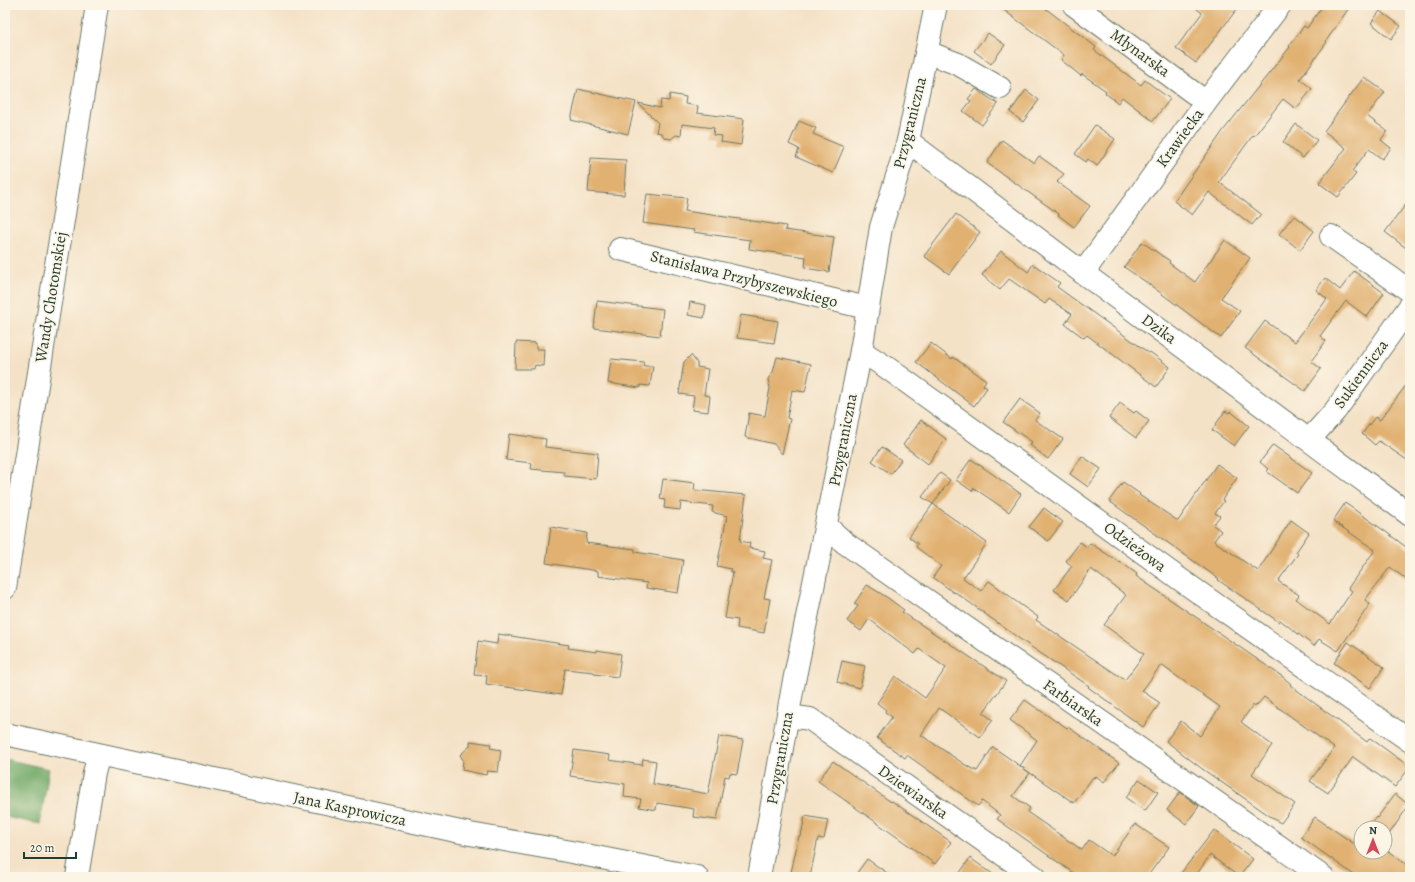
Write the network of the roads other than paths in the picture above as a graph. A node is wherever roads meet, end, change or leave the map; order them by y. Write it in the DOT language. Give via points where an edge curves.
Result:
graph roads {
  1 [pos="97,5"];
  2 [pos="936,5"];
  3 [pos="1074,5"];
  4 [pos="1280,5"];
  5 [pos="927,52"];
  6 [pos="1000,88"];
  7 [pos="1206,102"];
  8 [pos="908,141"];
  9 [pos="1331,236"];
  10 [pos="620,249"];
  11 [pos="1083,273"];
  12 [pos="1410,291"];
  13 [pos="1410,306"];
  14 [pos="868,308"];
  15 [pos="861,351"];
  16 [pos="1309,440"];
  17 [pos="1410,515"];
  18 [pos="826,526"];
  19 [pos="5,588"];
  20 [pos="788,716"];
  21 [pos="5,734"];
  22 [pos="1410,741"];
  23 [pos="99,755"];
  24 [pos="77,877"];
  25 [pos="696,877"];
  26 [pos="759,877"];
  27 [pos="1034,877"];
  28 [pos="1323,877"];
  1 -- 19 [label="street, Wandy Chotomskiej"];
  2 -- 5 [label="street, Przygraniczna"];
  3 -- 7 [label="street, Młynarska"];
  4 -- 7 [label="street, Krawiecka"];
  5 -- 6 [label="street" via="958,64"];
  5 -- 8 [label="street, Przygraniczna"];
  7 -- 11 [label="street, Krawiecka"];
  8 -- 11 [label="street, Dzika"];
  8 -- 14 [label="street, Przygraniczna" via="881,226"];
  9 -- 12 [label="street"];
  10 -- 14 [label="street, Stanisława Przybyszewskiego"];
  11 -- 16 [label="street, Dzika"];
  13 -- 16 [label="street, Sukiennicza" via="1335,411"];
  14 -- 15 [label="street, Przygraniczna"];
  15 -- 18 [label="street, Przygraniczna"];
  15 -- 22 [label="street, Odzieżowa"];
  16 -- 17 [label="street, Dzika"];
  18 -- 20 [label="street, Przygraniczna"];
  18 -- 28 [label="street, Farbiarska" via="852,548"];
  20 -- 26 [label="street, Przygraniczna"];
  20 -- 27 [label="street, Dziewiarska" via="810,719"];
  21 -- 23 [label="street, Jana Kasprowicza"];
  23 -- 24 [label="street"];
  23 -- 25 [label="street, Jana Kasprowicza" via="470,834"];
}
